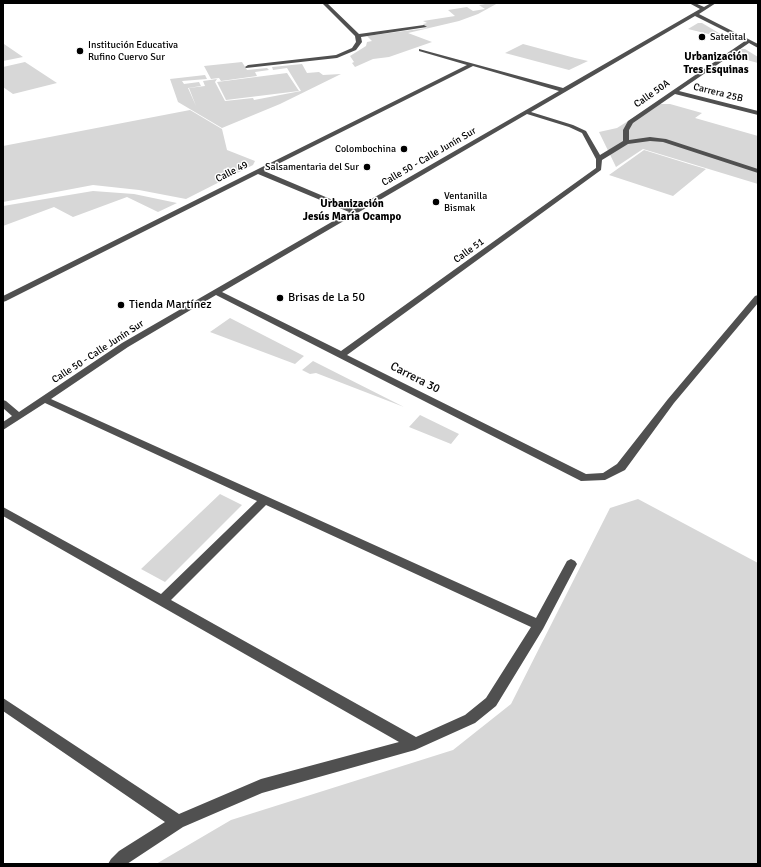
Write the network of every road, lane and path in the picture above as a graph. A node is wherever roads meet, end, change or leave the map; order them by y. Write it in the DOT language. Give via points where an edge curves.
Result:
graph roads {
  1 [pos="324,3"];
  2 [pos="691,3"];
  3 [pos="714,3"];
  4 [pos="704,9"];
  5 [pos="696,14"];
  6 [pos="424,26"];
  7 [pos="357,36"];
  8 [pos="749,41"];
  9 [pos="758,46"];
  10 [pos="421,50"];
  11 [pos="471,65"];
  12 [pos="248,66"];
  13 [pos="563,90"];
  14 [pos="674,92"];
  15 [pos="526,112"];
  16 [pos="758,113"];
  17 [pos="626,142"];
  18 [pos="599,159"];
  19 [pos="257,171"];
  20 [pos="758,171"];
  21 [pos="355,212"];
  22 [pos="216,292"];
  23 [pos="758,298"];
  24 [pos="3,299"];
  25 [pos="341,355"];
  26 [pos="43,399"];
  27 [pos="3,403"];
  28 [pos="18,416"];
  29 [pos="3,427"];
  30 [pos="265,500"];
  31 [pos="3,511"];
  32 [pos="571,564"];
  33 [pos="163,600"];
  34 [pos="538,625"];
  35 [pos="3,704"];
  36 [pos="415,744"];
  37 [pos="178,822"];
  38 [pos="116,864"];
  1 -- 7 [label="street"];
  2 -- 4 [label="street"];
  3 -- 4 [label="street, Calle 50 - Calle Junín Sur"];
  4 -- 5 [label="street, Calle 50 - Calle Junín Sur"];
  5 -- 8 [label="street"];
  5 -- 13 [label="street, Calle 50 - Calle Junín Sur"];
  6 -- 7 [label="street"];
  7 -- 12 [label="street" via="358,45 348,53"];
  8 -- 9 [label="street"];
  8 -- 14 [label="street, Calle 50A"];
  10 -- 11 [label="street"];
  11 -- 13 [label="street"];
  11 -- 19 [label="street, Calle 49"];
  13 -- 15 [label="street, Calle 50 - Calle Junín Sur"];
  14 -- 16 [label="street, Carrera 25B"];
  14 -- 17 [label="street, Calle 50A" via="630,122 626,130"];
  15 -- 18 [label="street" via="584,132"];
  15 -- 21 [label="street, Calle 50 - Calle Junín Sur"];
  17 -- 18 [label="street"];
  17 -- 20 [label="street" via="664,140"];
  18 -- 25 [label="street, Calle 51" via="599,169"];
  19 -- 21 [label="street"];
  19 -- 24 [label="street, Calle 49"];
  21 -- 22 [label="street, Calle 50 - Calle Junín Sur"];
  22 -- 25 [label="street, Carrera 30"];
  22 -- 26 [label="street, Calle 50 - Calle Junín Sur" via="125,345"];
  23 -- 25 [label="street, Carrera 30" via="671,401 621,467 605,476 585,478"];
  26 -- 28 [label="street, Calle 50 - Calle Junín Sur"];
  26 -- 30 [label="street"];
  27 -- 28 [label="street"];
  28 -- 29 [label="street, Calle 50 - Calle Junín Sur"];
  30 -- 33 [label="street"];
  30 -- 34 [label="street"];
  31 -- 33 [label="street"];
  32 -- 34 [label="street"];
  33 -- 36 [label="street"];
  34 -- 36 [label="street" via="491,702 470,719"];
  35 -- 37 [label="street"];
  36 -- 37 [label="street" via="261,786"];
  37 -- 38 [label="street" via="124,856"];
}
